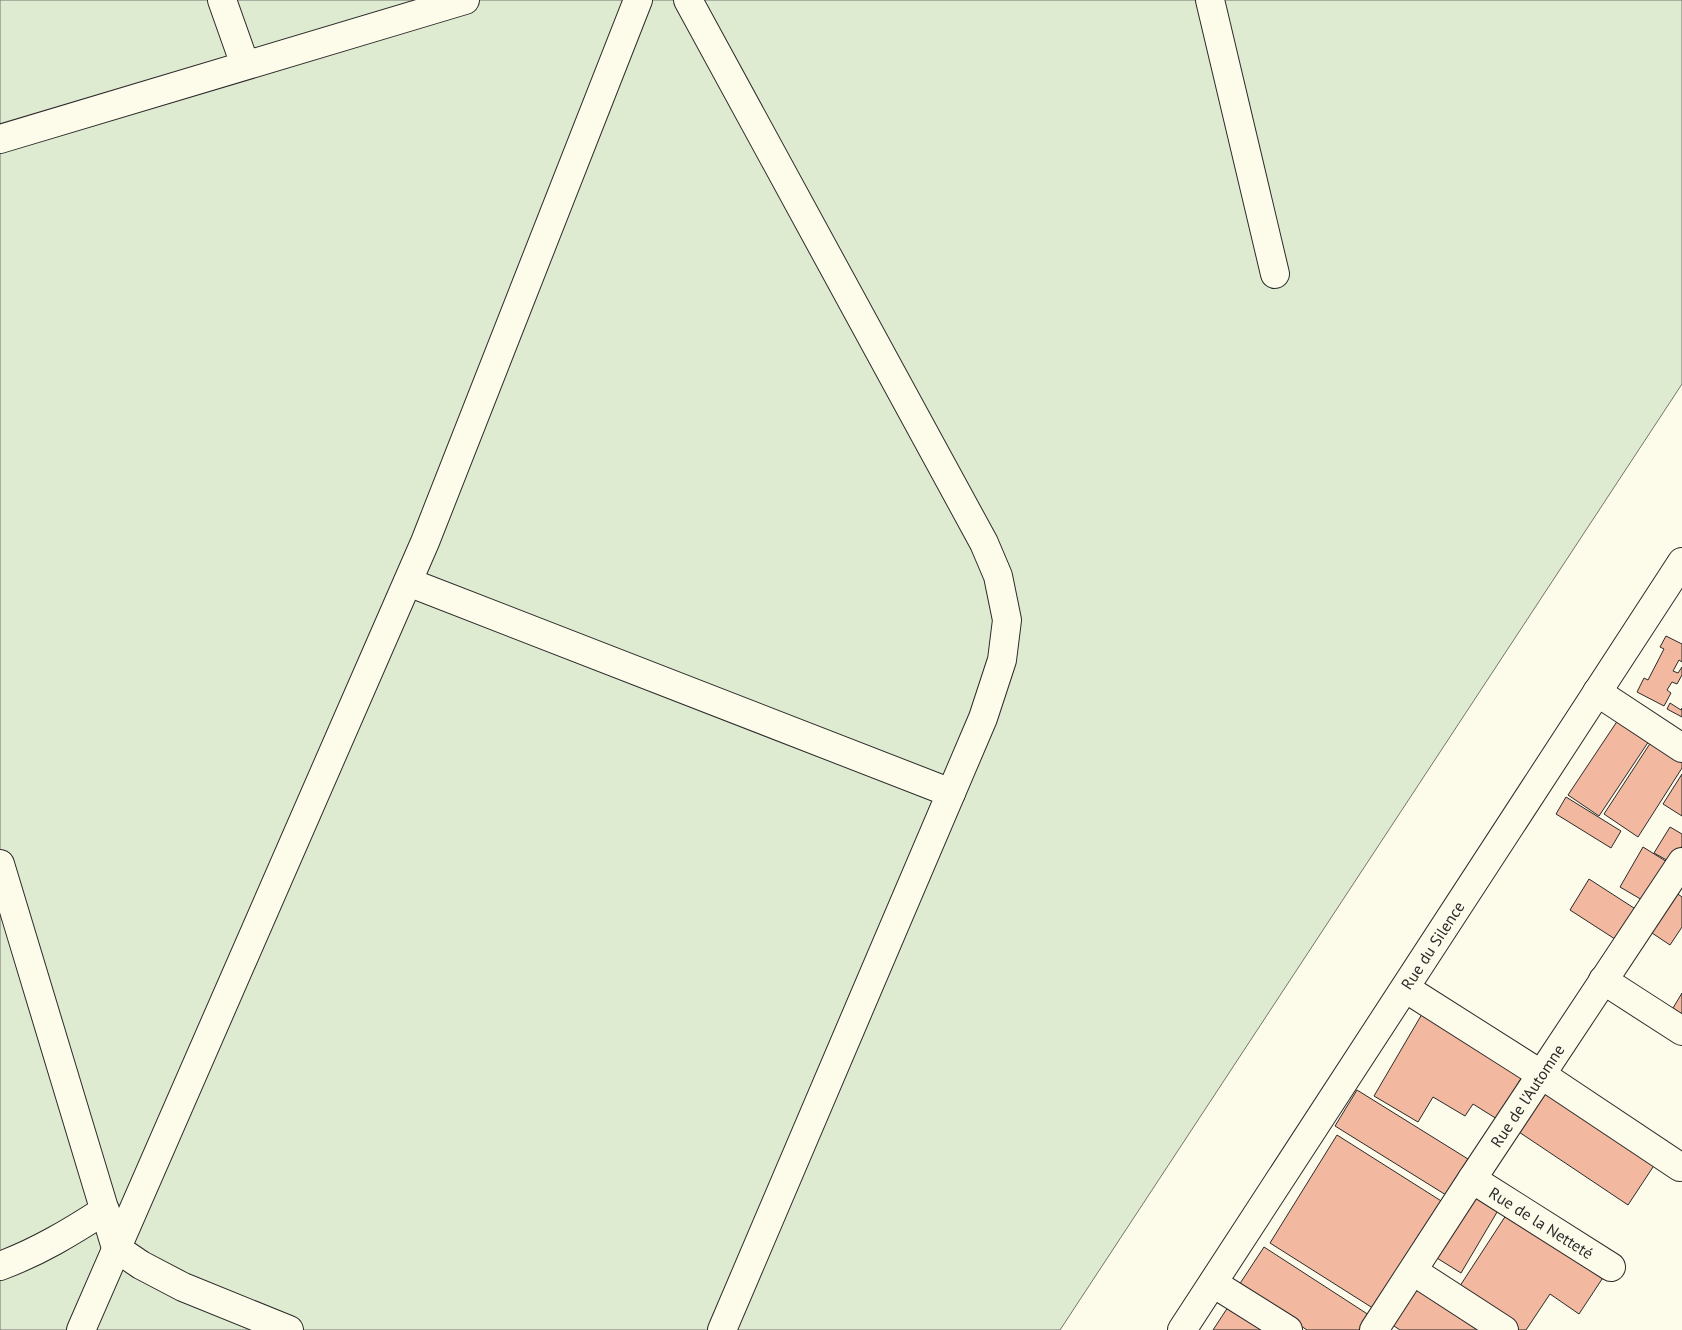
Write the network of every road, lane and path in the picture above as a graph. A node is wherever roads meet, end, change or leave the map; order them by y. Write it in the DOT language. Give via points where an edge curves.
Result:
graph roads {
  1 [pos="222,0"];
  2 [pos="465,0"];
  3 [pos="638,0"];
  4 [pos="688,0"];
  5 [pos="1210,0"];
  6 [pos="245,64"];
  7 [pos="0,139"];
  8 [pos="1275,274"];
  9 [pos="1682,564"];
  10 [pos="408,582"];
  11 [pos="1598,692"];
  12 [pos="1682,748"];
  13 [pos="951,793"];
  14 [pos="1682,862"];
  15 [pos="0,864"];
  16 [pos="1675,889"];
  17 [pos="1603,980"];
  18 [pos="1405,988"];
  19 [pos="1682,1031"];
  20 [pos="1542,1075"];
  21 [pos="1680,1167"];
  22 [pos="1472,1179"];
  23 [pos="105,1210"];
  24 [pos="116,1248"];
  25 [pos="0,1266"];
  26 [pos="1611,1267"];
  27 [pos="1413,1271"];
  28 [pos="1213,1283"];
  29 [pos="81,1330"];
  30 [pos="289,1330"];
  31 [pos="722,1330"];
  32 [pos="1182,1330"];
  33 [pos="1288,1330"];
  34 [pos="1374,1330"];
  35 [pos="1504,1330"];
  1 -- 6 [label="street"];
  2 -- 6 [label="street"];
  3 -- 10 [label="street"];
  4 -- 13 [label="street" via="984,543 998,576 1007,620 1002,660 983,718"];
  5 -- 8 [label="street"];
  6 -- 7 [label="street"];
  9 -- 11 [label="street, Rue du Silence"];
  10 -- 13 [label="street"];
  10 -- 24 [label="street"];
  11 -- 12 [label="street"];
  11 -- 18 [label="street, Rue du Silence"];
  13 -- 31 [label="street"];
  14 -- 16 [label="street, Rue de l'Automne"];
  15 -- 23 [label="street"];
  16 -- 17 [label="street, Rue de l'Automne"];
  17 -- 19 [label="street"];
  17 -- 20 [label="street, Rue de l'Automne"];
  18 -- 20 [label="street"];
  18 -- 28 [label="street, Rue du Silence"];
  20 -- 21 [label="street"];
  20 -- 22 [label="street, Rue de l'Automne"];
  22 -- 26 [label="street, Rue de la Netteté"];
  22 -- 27 [label="street, Rue de l'Automne"];
  23 -- 24 [label="street"];
  23 -- 25 [label="street" via="64,1237"];
  24 -- 29 [label="street"];
  24 -- 30 [label="street" via="183,1287"];
  27 -- 34 [label="street, Rue de l'Automne"];
  27 -- 35 [label="street"];
  28 -- 32 [label="street, Rue du Silence"];
  28 -- 33 [label="street"];
}
